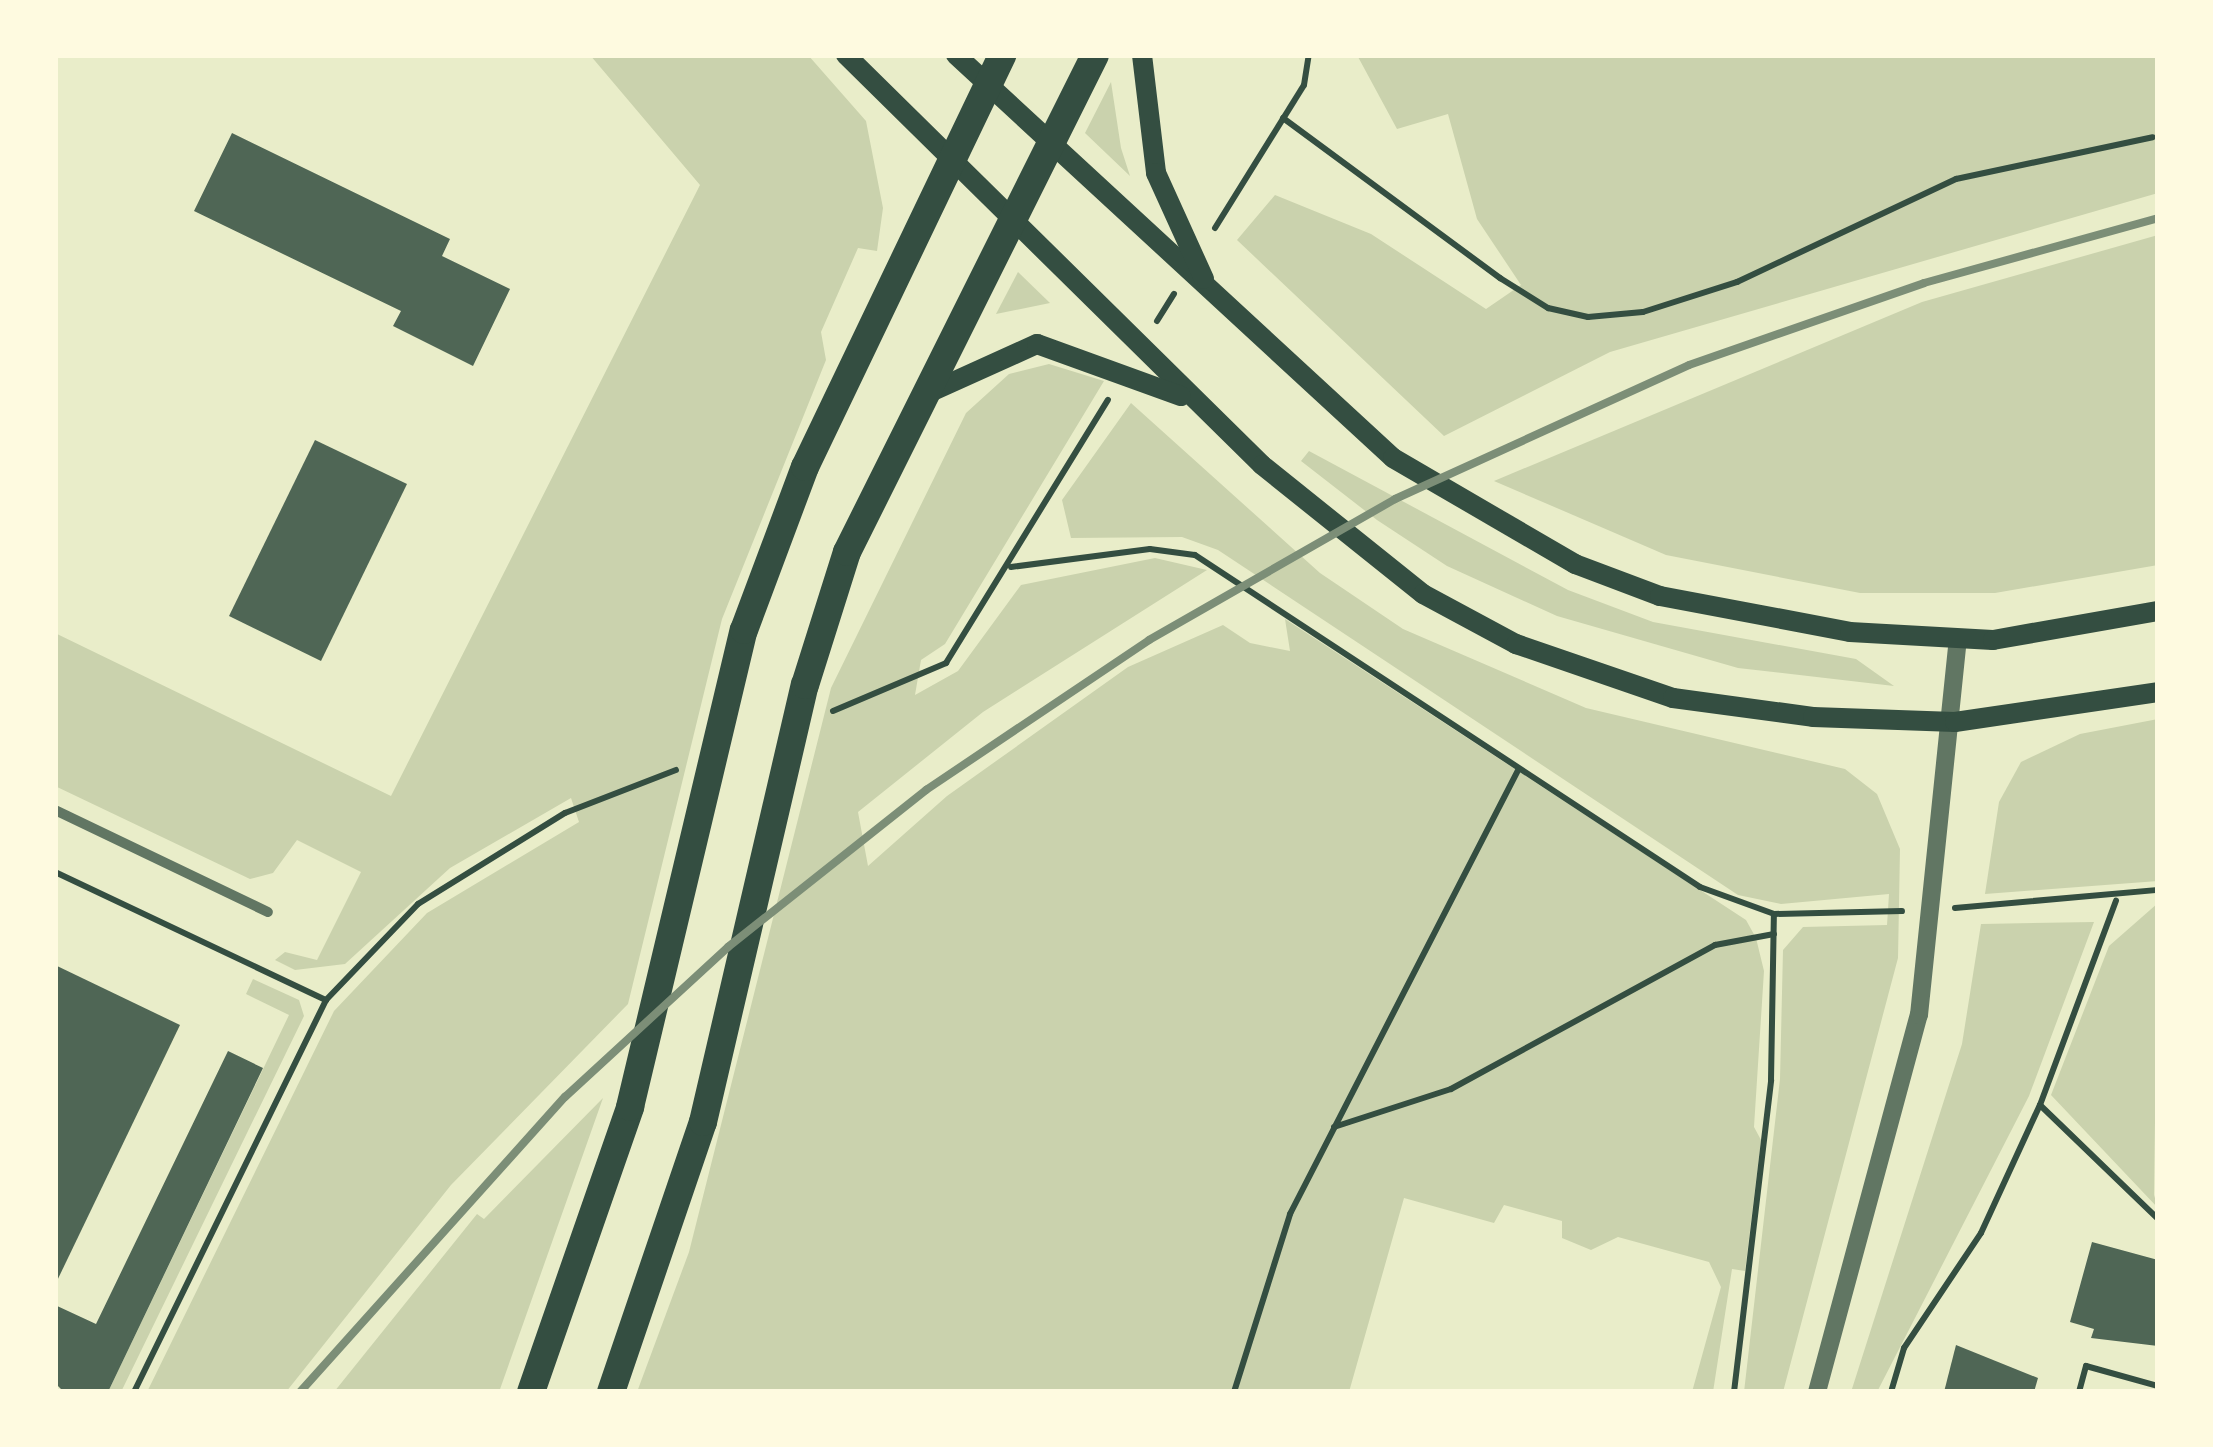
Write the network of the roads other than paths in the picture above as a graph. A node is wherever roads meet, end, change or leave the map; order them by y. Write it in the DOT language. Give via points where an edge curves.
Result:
graph roads {
  1 [pos="846,55"];
  2 [pos="956,55"];
  3 [pos="1002,55"];
  4 [pos="1094,55"];
  5 [pos="1142,55"];
  6 [pos="987,87"];
  7 [pos="1050,147"];
  8 [pos="951,160"];
  9 [pos="1012,222"];
  10 [pos="1207,285"];
  11 [pos="924,395"];
  12 [pos="1192,400"];
  13 [pos="2158,612"];
  14 [pos="1958,640"];
  15 [pos="2158,692"];
  16 [pos="1954,722"];
  17 [pos="55,810"];
  18 [pos="268,912"];
  19 [pos="531,1392"];
  20 [pos="611,1392"];
  21 [pos="1817,1392"];
  1 -- 8 [label="main road"];
  2 -- 6 [label="main road"];
  3 -- 6 [label="highway"];
  4 -- 7 [label="highway"];
  5 -- 10 [label="main road" via="1156,173"];
  6 -- 7 [label="main road"];
  6 -- 8 [label="highway"];
  7 -- 9 [label="highway"];
  7 -- 10 [label="main road"];
  8 -- 9 [label="main road"];
  8 -- 19 [label="highway" via="804,467 744,630 630,1107"];
  9 -- 11 [label="highway"];
  9 -- 12 [label="main road"];
  10 -- 14 [label="main road" via="1392,458 1575,564 1745,616"];
  11 -- 12 [label="main road" via="1037,344"];
  11 -- 20 [label="highway" via="847,552 811,665 702,1122"];
  12 -- 16 [label="main road" via="1423,594 1591,676 1813,718"];
  13 -- 14 [label="main road"];
  14 -- 16 [label="street"];
  15 -- 16 [label="main road"];
  16 -- 21 [label="street" via="1919,1015"];
  17 -- 18 [label="street"];
}
